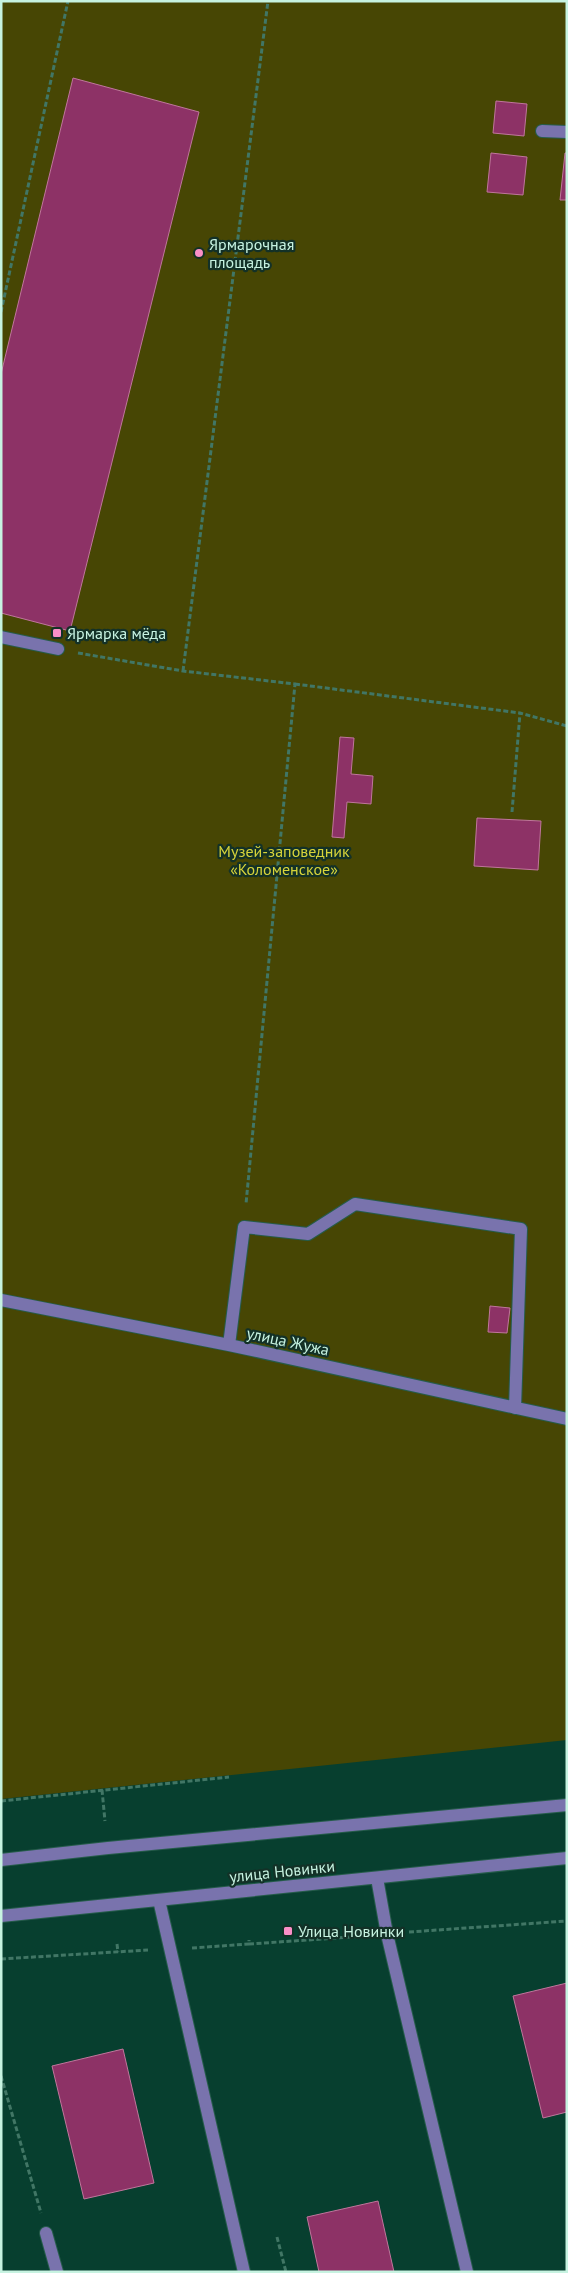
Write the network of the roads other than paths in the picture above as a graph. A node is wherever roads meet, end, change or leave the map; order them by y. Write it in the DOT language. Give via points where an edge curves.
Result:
graph roads {
  1 [pos="542,130"];
  2 [pos="567,132"];
  3 [pos="1,637"];
  4 [pos="58,650"];
  5 [pos="1,1300"];
  6 [pos="229,1345"];
  7 [pos="515,1408"];
  8 [pos="567,1419"];
  9 [pos="567,1805"];
  10 [pos="567,1858"];
  11 [pos="1,1860"];
  12 [pos="377,1878"];
  13 [pos="159,1900"];
  14 [pos="1,1916"];
  15 [pos="46,2233"];
  16 [pos="57,2272"];
  17 [pos="244,2272"];
  18 [pos="467,2272"];
  1 -- 2 [label="street"];
  3 -- 4 [label="street"];
  5 -- 6 [label="street, улица Жужа"];
  6 -- 7 [label="street, улица Жужа"];
  6 -- 7 [label="street" via="244,1227 308,1234 355,1204 521,1229"];
  7 -- 8 [label="street, улица Жужа"];
  9 -- 11 [label="street"];
  10 -- 12 [label="street, улица Новинки"];
  12 -- 13 [label="street, улица Новинки"];
  12 -- 18 [label="street" via="386,1934"];
  13 -- 14 [label="street, улица Новинки"];
  13 -- 17 [label="street"];
  15 -- 16 [label="street"];
}
